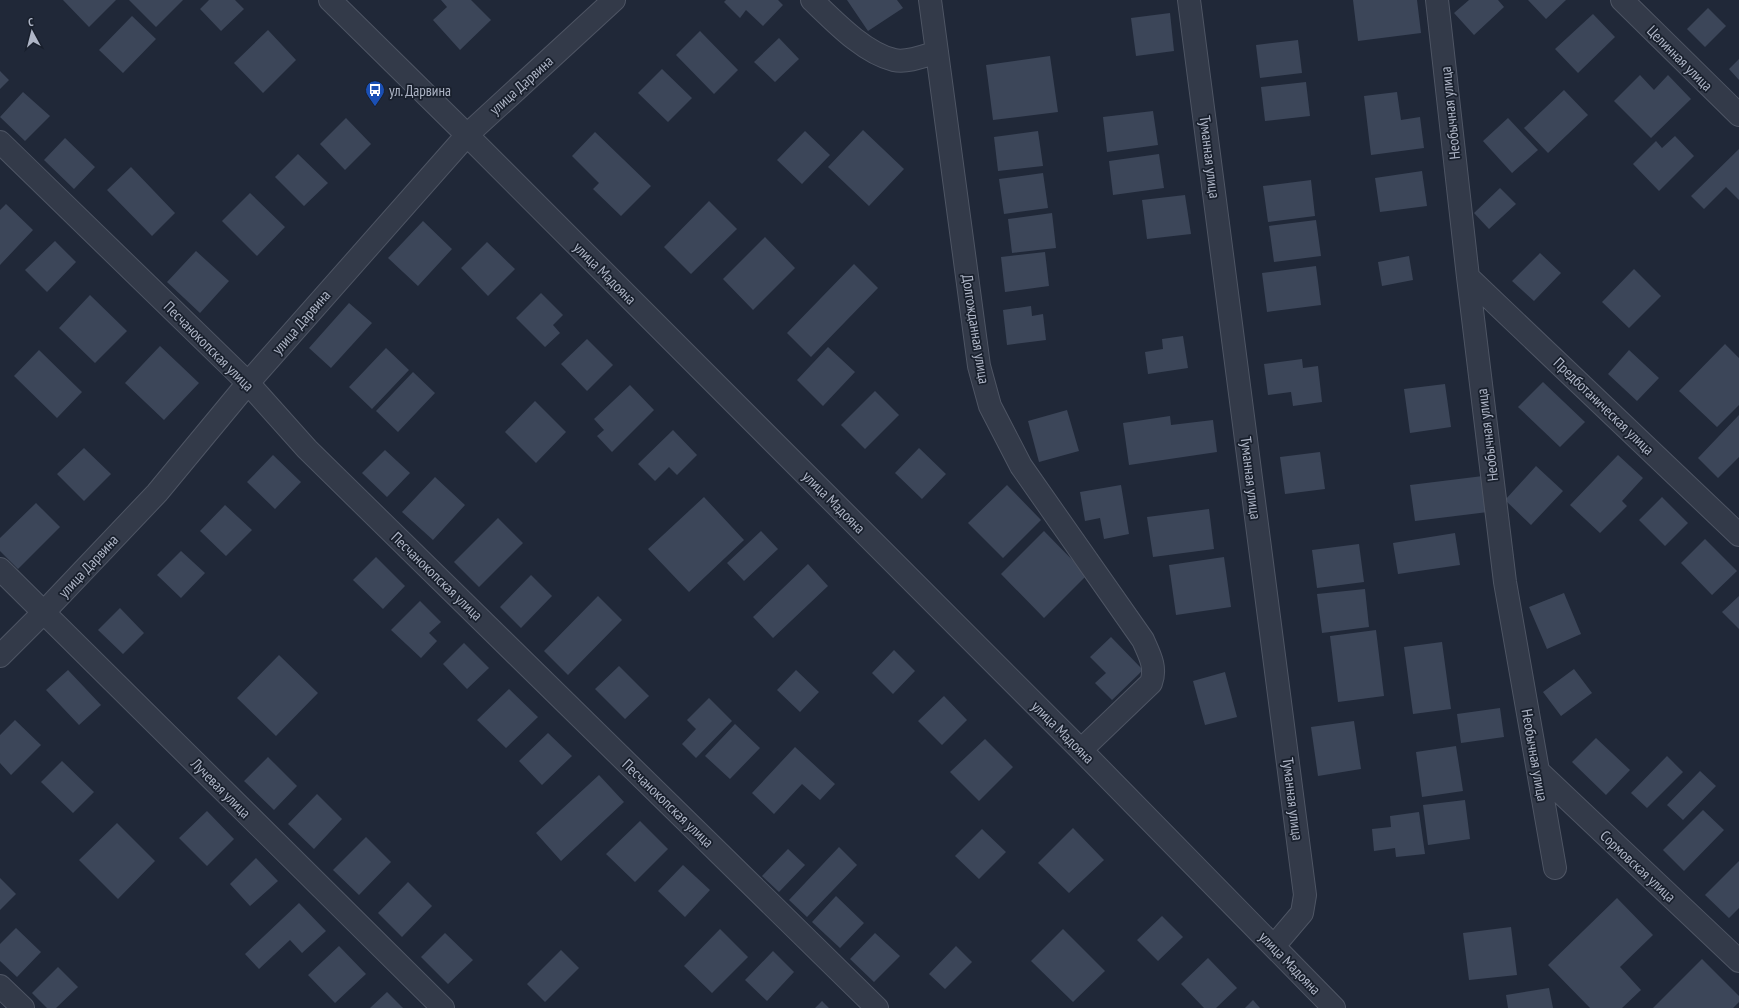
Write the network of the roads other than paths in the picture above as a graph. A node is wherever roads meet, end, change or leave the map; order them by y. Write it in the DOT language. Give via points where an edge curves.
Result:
graph roads {
  1 [pos="330,0"];
  2 [pos="614,0"];
  3 [pos="812,0"];
  4 [pos="930,0"];
  5 [pos="1189,0"];
  6 [pos="1437,0"];
  7 [pos="1622,0"];
  8 [pos="936,52"];
  9 [pos="1739,115"];
  10 [pos="467,135"];
  11 [pos="0,142"];
  12 [pos="1468,277"];
  13 [pos="248,383"];
  14 [pos="1739,535"];
  15 [pos="0,569"];
  16 [pos="44,612"];
  17 [pos="0,656"];
  18 [pos="1081,750"];
  19 [pos="1538,771"];
  20 [pos="1555,868"];
  21 [pos="1274,946"];
  22 [pos="1739,961"];
  23 [pos="0,986"];
  24 [pos="22,1008"];
  25 [pos="442,1008"];
  26 [pos="877,1008"];
  27 [pos="1334,1008"];
  1 -- 10 [label="street, улица Мадояна"];
  2 -- 10 [label="street, улица Дарвина"];
  3 -- 8 [label="street" via="844,30 875,52 895,60 911,59"];
  4 -- 8 [label="street, Долгожданная улица"];
  5 -- 21 [label="street, Туманная улица" via="1305,895 1302,913"];
  6 -- 12 [label="street, Необычная улица"];
  7 -- 9 [label="street, Целинная улица"];
  8 -- 18 [label="street, Долгожданная улица" via="979,366 990,406 1021,466 1143,640 1151,659 1154,674 1151,683"];
  10 -- 13 [label="street, улица Дарвина"];
  10 -- 18 [label="street, улица Мадояна"];
  11 -- 13 [label="street, Песчанокопская улица"];
  12 -- 14 [label="street, Предботаническая улица"];
  12 -- 19 [label="street, Необычная улица" via="1505,582"];
  13 -- 16 [label="street, улица Дарвина" via="157,493"];
  13 -- 26 [label="street, Песчанокопская улица" via="307,449"];
  15 -- 16 [label="street, Лучевая улица"];
  16 -- 17 [label="street, улица Дарвина"];
  16 -- 25 [label="street, Лучевая улица"];
  18 -- 21 [label="street, улица Мадояна"];
  19 -- 20 [label="street, Необычная улица"];
  19 -- 22 [label="street, Сормовская улица"];
  21 -- 27 [label="street, улица Мадояна"];
  23 -- 24 [label="street"];
}
